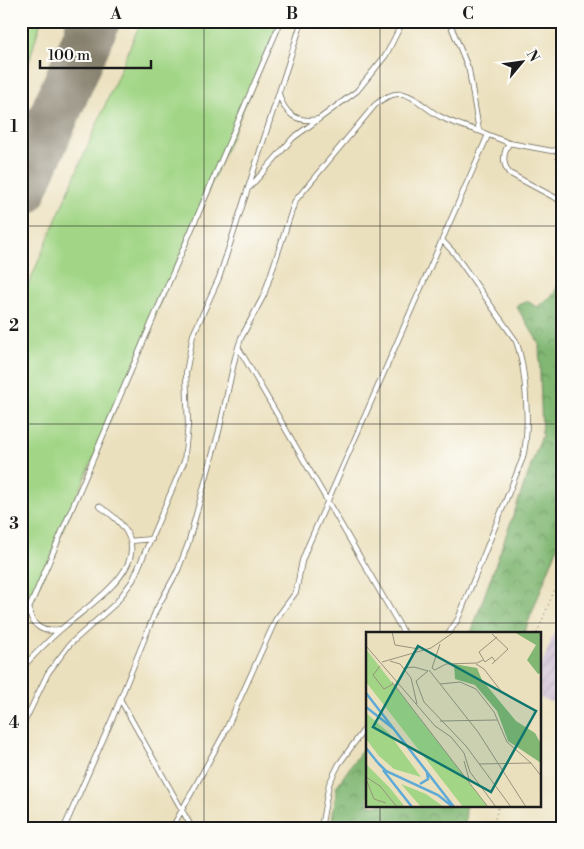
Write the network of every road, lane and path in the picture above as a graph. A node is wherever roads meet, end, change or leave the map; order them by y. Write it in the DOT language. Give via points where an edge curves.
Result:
graph roads {
  1 [pos="281,21"];
  2 [pos="302,21"];
  3 [pos="403,21"];
  4 [pos="449,21"];
  5 [pos="555,21"];
  6 [pos="563,32"];
  7 [pos="279,92"];
  8 [pos="320,119"];
  9 [pos="479,131"];
  10 [pos="488,135"];
  11 [pos="509,143"];
  12 [pos="563,149"];
  13 [pos="552,151"];
  14 [pos="563,166"];
  15 [pos="247,190"];
  16 [pos="563,202"];
  17 [pos="442,240"];
  18 [pos="238,347"];
  19 [pos="328,500"];
  20 [pos="99,506"];
  21 [pos="152,539"];
  22 [pos="130,541"];
  23 [pos="563,569"];
  24 [pos="29,609"];
  25 [pos="21,627"];
  26 [pos="62,629"];
  27 [pos="403,632"];
  28 [pos="450,632"];
  29 [pos="536,632"];
  30 [pos="21,669"];
  31 [pos="120,699"];
  32 [pos="366,727"];
  33 [pos="21,729"];
  34 [pos="499,806"];
  35 [pos="182,810"];
  36 [pos="64,828"];
  37 [pos="172,828"];
  38 [pos="192,828"];
  39 [pos="321,828"];
  40 [pos="492,828"];
  1 -- 24 [label="lane"];
  2 -- 7 [label="lane"];
  3 -- 8 [label="lane" via="376,70 357,91"];
  4 -- 9 [label="lane" via="469,70"];
  5 -- 6 [label="lane"];
  7 -- 8 [label="lane" via="292,117 307,121"];
  7 -- 15 [label="lane"];
  8 -- 15 [label="lane" via="292,138"];
  9 -- 10 [label="lane"];
  9 -- 18 [label="lane" via="450,122 404,94 387,96 375,105 295,200 264,295"];
  10 -- 11 [label="lane"];
  10 -- 17 [label="lane"];
  11 -- 13 [label="lane"];
  11 -- 16 [label="lane" via="504,156 509,173"];
  12 -- 13 [label="lane"];
  13 -- 14 [label="path"];
  15 -- 21 [label="lane" via="219,278 193,335 186,373 188,425 184,462"];
  17 -- 19 [label="lane"];
  17 -- 28 [label="lane" via="516,341 527,432 522,460 458,619"];
  18 -- 19 [label="lane"];
  18 -- 31 [label="lane" via="188,544 143,640"];
  19 -- 27 [label="lane"];
  19 -- 35 [label="lane" via="302,560 296,592 276,619 224,734"];
  20 -- 22 [label="lane" via="121,522"];
  21 -- 22 [label="lane"];
  21 -- 33 [label="lane" via="132,580 116,603 70,644 48,673"];
  22 -- 26 [label="lane" via="127,568 119,580"];
  23 -- 29 [label="path"];
  24 -- 25 [label="lane"];
  24 -- 26 [label="lane" via="31,619 38,627 52,631"];
  26 -- 30 [label="lane"];
  31 -- 35 [label="lane"];
  31 -- 36 [label="lane"];
  32 -- 39 [label="lane" via="329,784"];
  34 -- 40 [label="path"];
  35 -- 37 [label="lane"];
  35 -- 38 [label="lane"];
}
